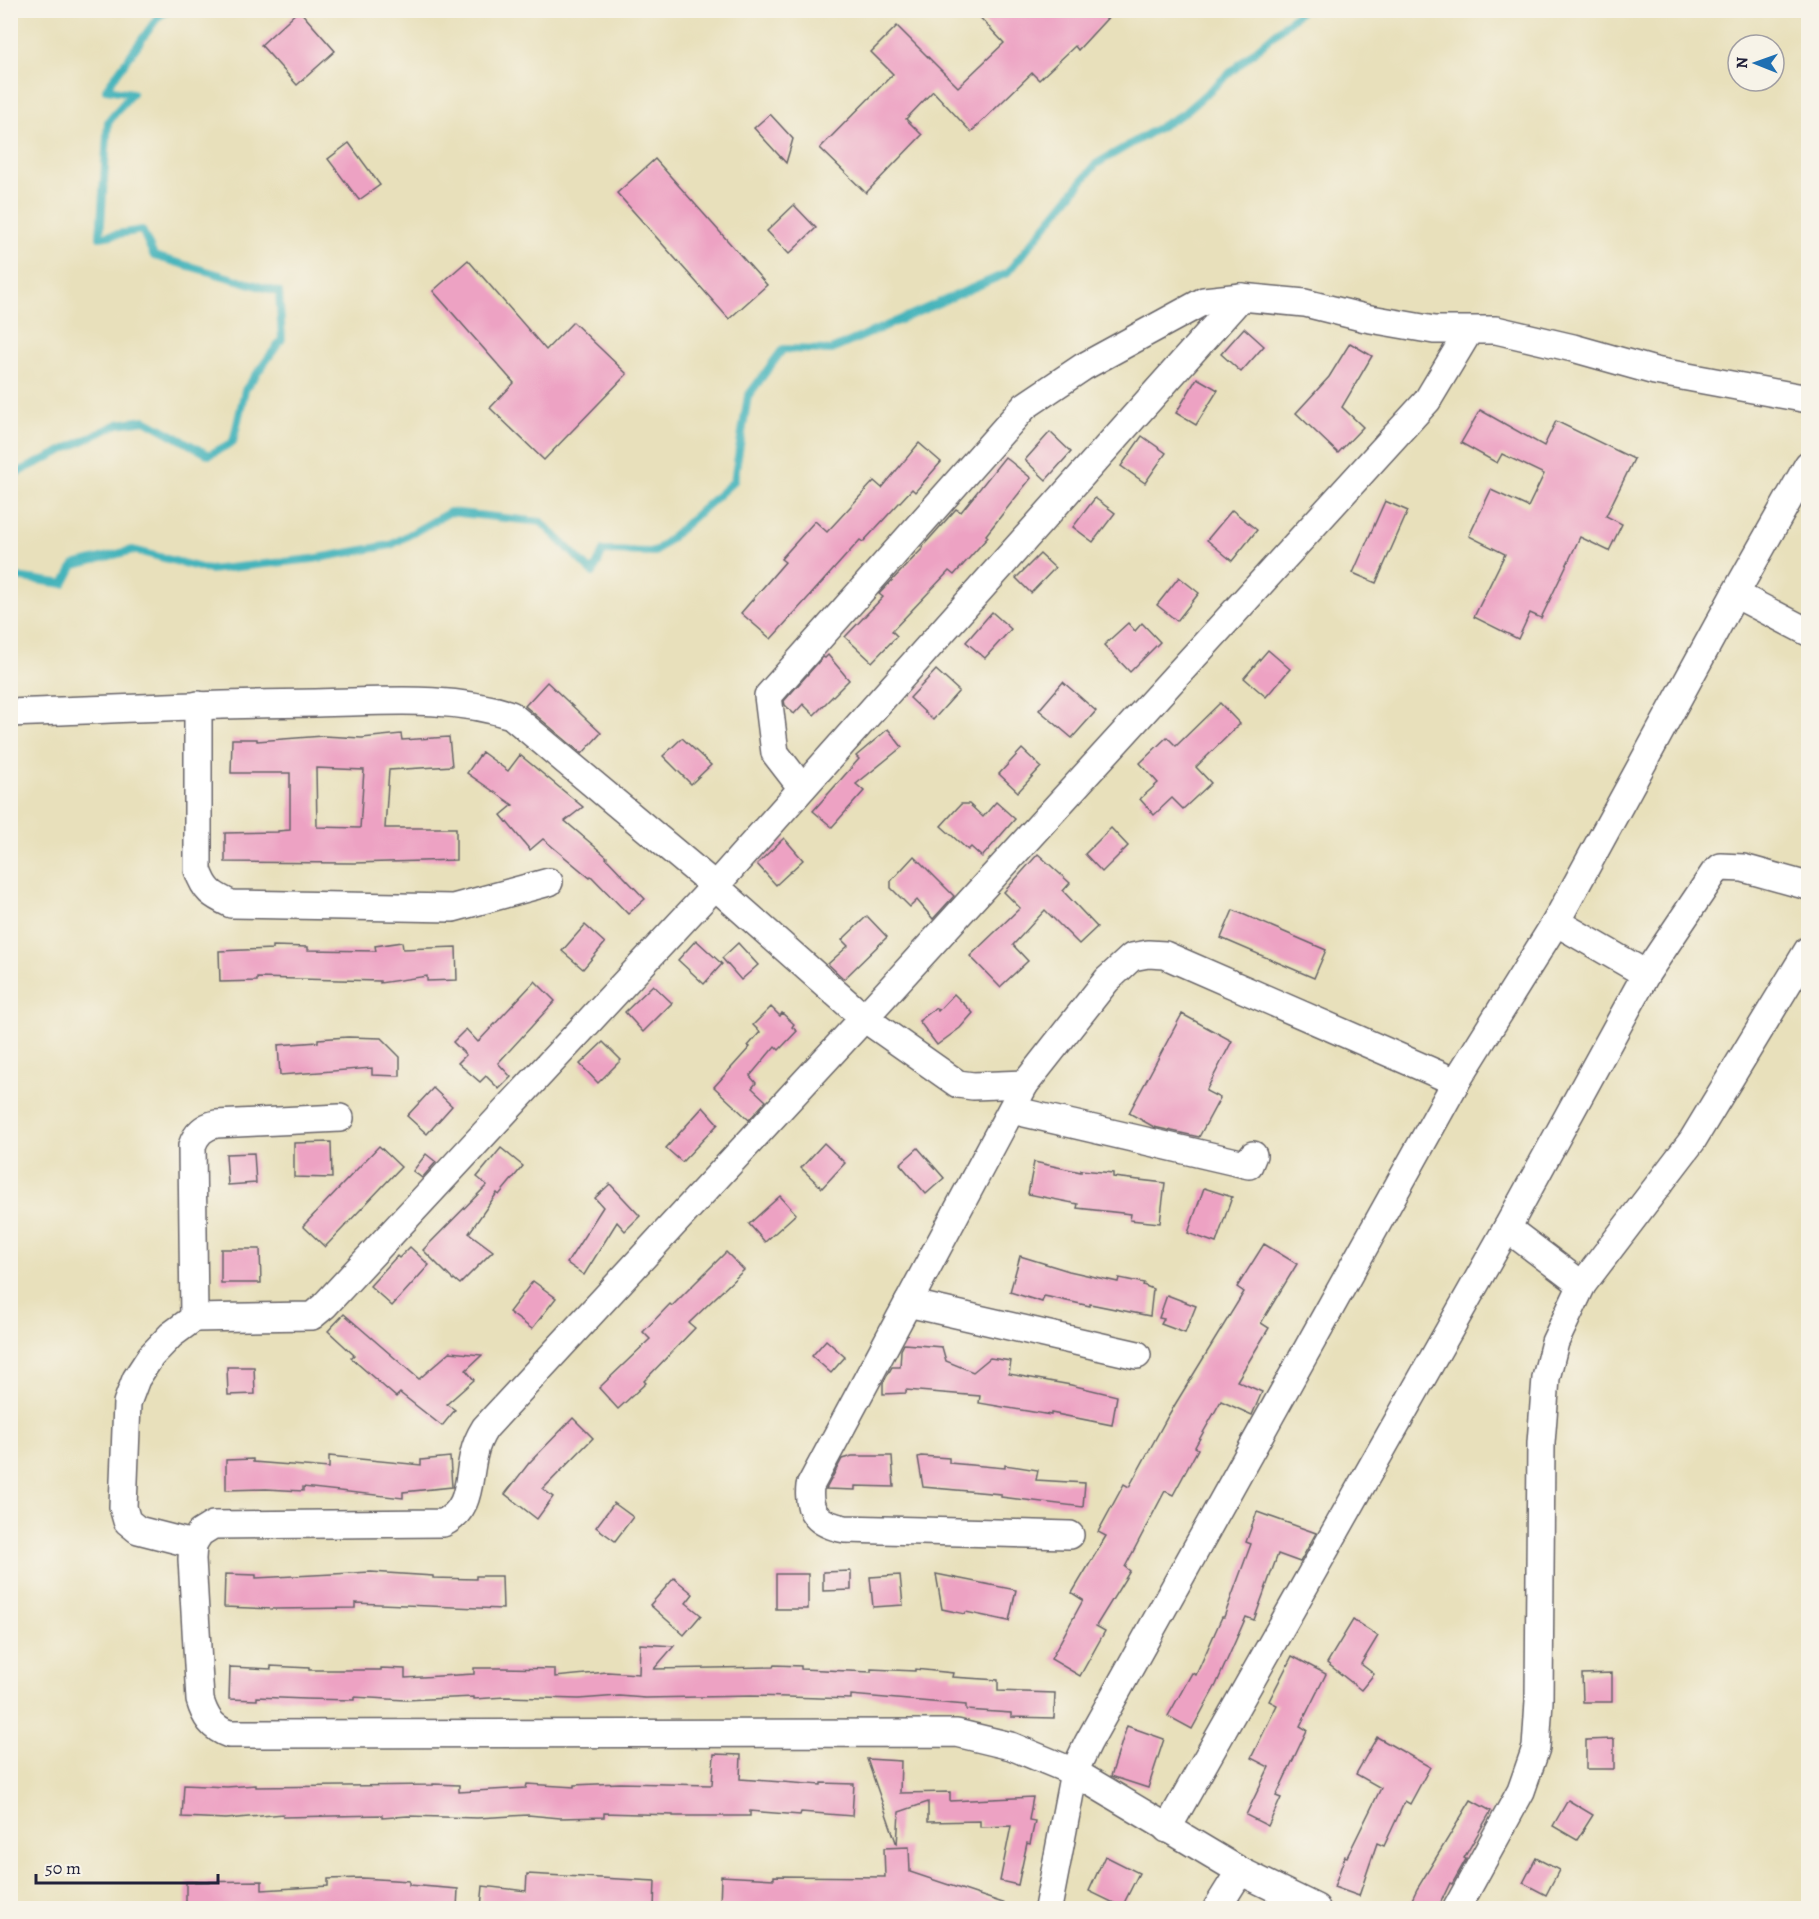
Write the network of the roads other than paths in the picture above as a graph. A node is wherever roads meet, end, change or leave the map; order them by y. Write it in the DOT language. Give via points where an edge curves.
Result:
graph roads {
  1 [pos="1241,297"];
  2 [pos="1469,331"];
  3 [pos="1809,399"];
  4 [pos="1809,465"];
  5 [pos="1735,594"];
  6 [pos="1809,632"];
  7 [pos="198,705"];
  8 [pos="10,713"];
  9 [pos="802,788"];
  10 [pos="549,882"];
  11 [pos="714,886"];
  12 [pos="1809,886"];
  13 [pos="1556,922"];
  14 [pos="1809,950"];
  15 [pos="1646,974"];
  16 [pos="864,1018"];
  17 [pos="1456,1082"];
  18 [pos="1025,1084"];
  19 [pos="1012,1110"];
  20 [pos="340,1118"];
  21 [pos="1253,1155"];
  22 [pos="1507,1228"];
  23 [pos="1582,1285"];
  24 [pos="908,1303"];
  25 [pos="194,1318"];
  26 [pos="1137,1355"];
  27 [pos="1070,1535"];
  28 [pos="193,1544"];
  29 [pos="1074,1772"];
  30 [pos="1167,1829"];
  31 [pos="1240,1870"];
  32 [pos="1048,1908"];
  33 [pos="1217,1908"];
  34 [pos="1316,1908"];
  35 [pos="1457,1908"];
  1 -- 2 [label="street" via="1305,303 1434,330"];
  1 -- 9 [label="street"];
  1 -- 9 [label="street" via="1204,301 1083,367 1025,406 768,696 775,753"];
  2 -- 3 [label="street" via="1496,330 1655,371"];
  2 -- 16 [label="street" via="1427,401"];
  4 -- 5 [label="street"];
  5 -- 6 [label="street"];
  5 -- 13 [label="street"];
  7 -- 8 [label="street"];
  7 -- 10 [label="street" via="198,870 203,885 215,897 231,904 453,908"];
  7 -- 11 [label="street" via="429,701 511,715"];
  9 -- 11 [label="street"];
  11 -- 16 [label="street"];
  11 -- 25 [label="street" via="316,1313"];
  12 -- 15 [label="street" via="1743,868 1721,867"];
  13 -- 15 [label="street"];
  13 -- 17 [label="street"];
  14 -- 23 [label="street" via="1692,1141"];
  15 -- 22 [label="street"];
  16 -- 18 [label="street" via="958,1084"];
  16 -- 28 [label="street" via="485,1428 477,1442 466,1499 454,1518 443,1523 213,1525 200,1533"];
  17 -- 18 [label="street" via="1165,955 1148,954 1132,957 1107,980"];
  17 -- 29 [label="street"];
  18 -- 19 [label="street"];
  19 -- 21 [label="street" via="1249,1165"];
  19 -- 24 [label="street"];
  20 -- 25 [label="street" via="216,1124 207,1126 194,1139"];
  22 -- 23 [label="street"];
  22 -- 30 [label="street"];
  23 -- 35 [label="street" via="1555,1342 1546,1378 1541,1443 1536,1748 1521,1791"];
  24 -- 26 [label="street"];
  24 -- 27 [label="street" via="810,1486 809,1498 818,1519 845,1528"];
  25 -- 28 [label="street" via="151,1356 127,1402 123,1507 127,1521 138,1530"];
  28 -- 29 [label="street" via="200,1700 209,1721 229,1734 957,1733 1011,1746"];
  29 -- 30 [label="street"];
  29 -- 32 [label="street"];
  30 -- 31 [label="street"];
  31 -- 33 [label="street"];
  31 -- 34 [label="street"];
}
